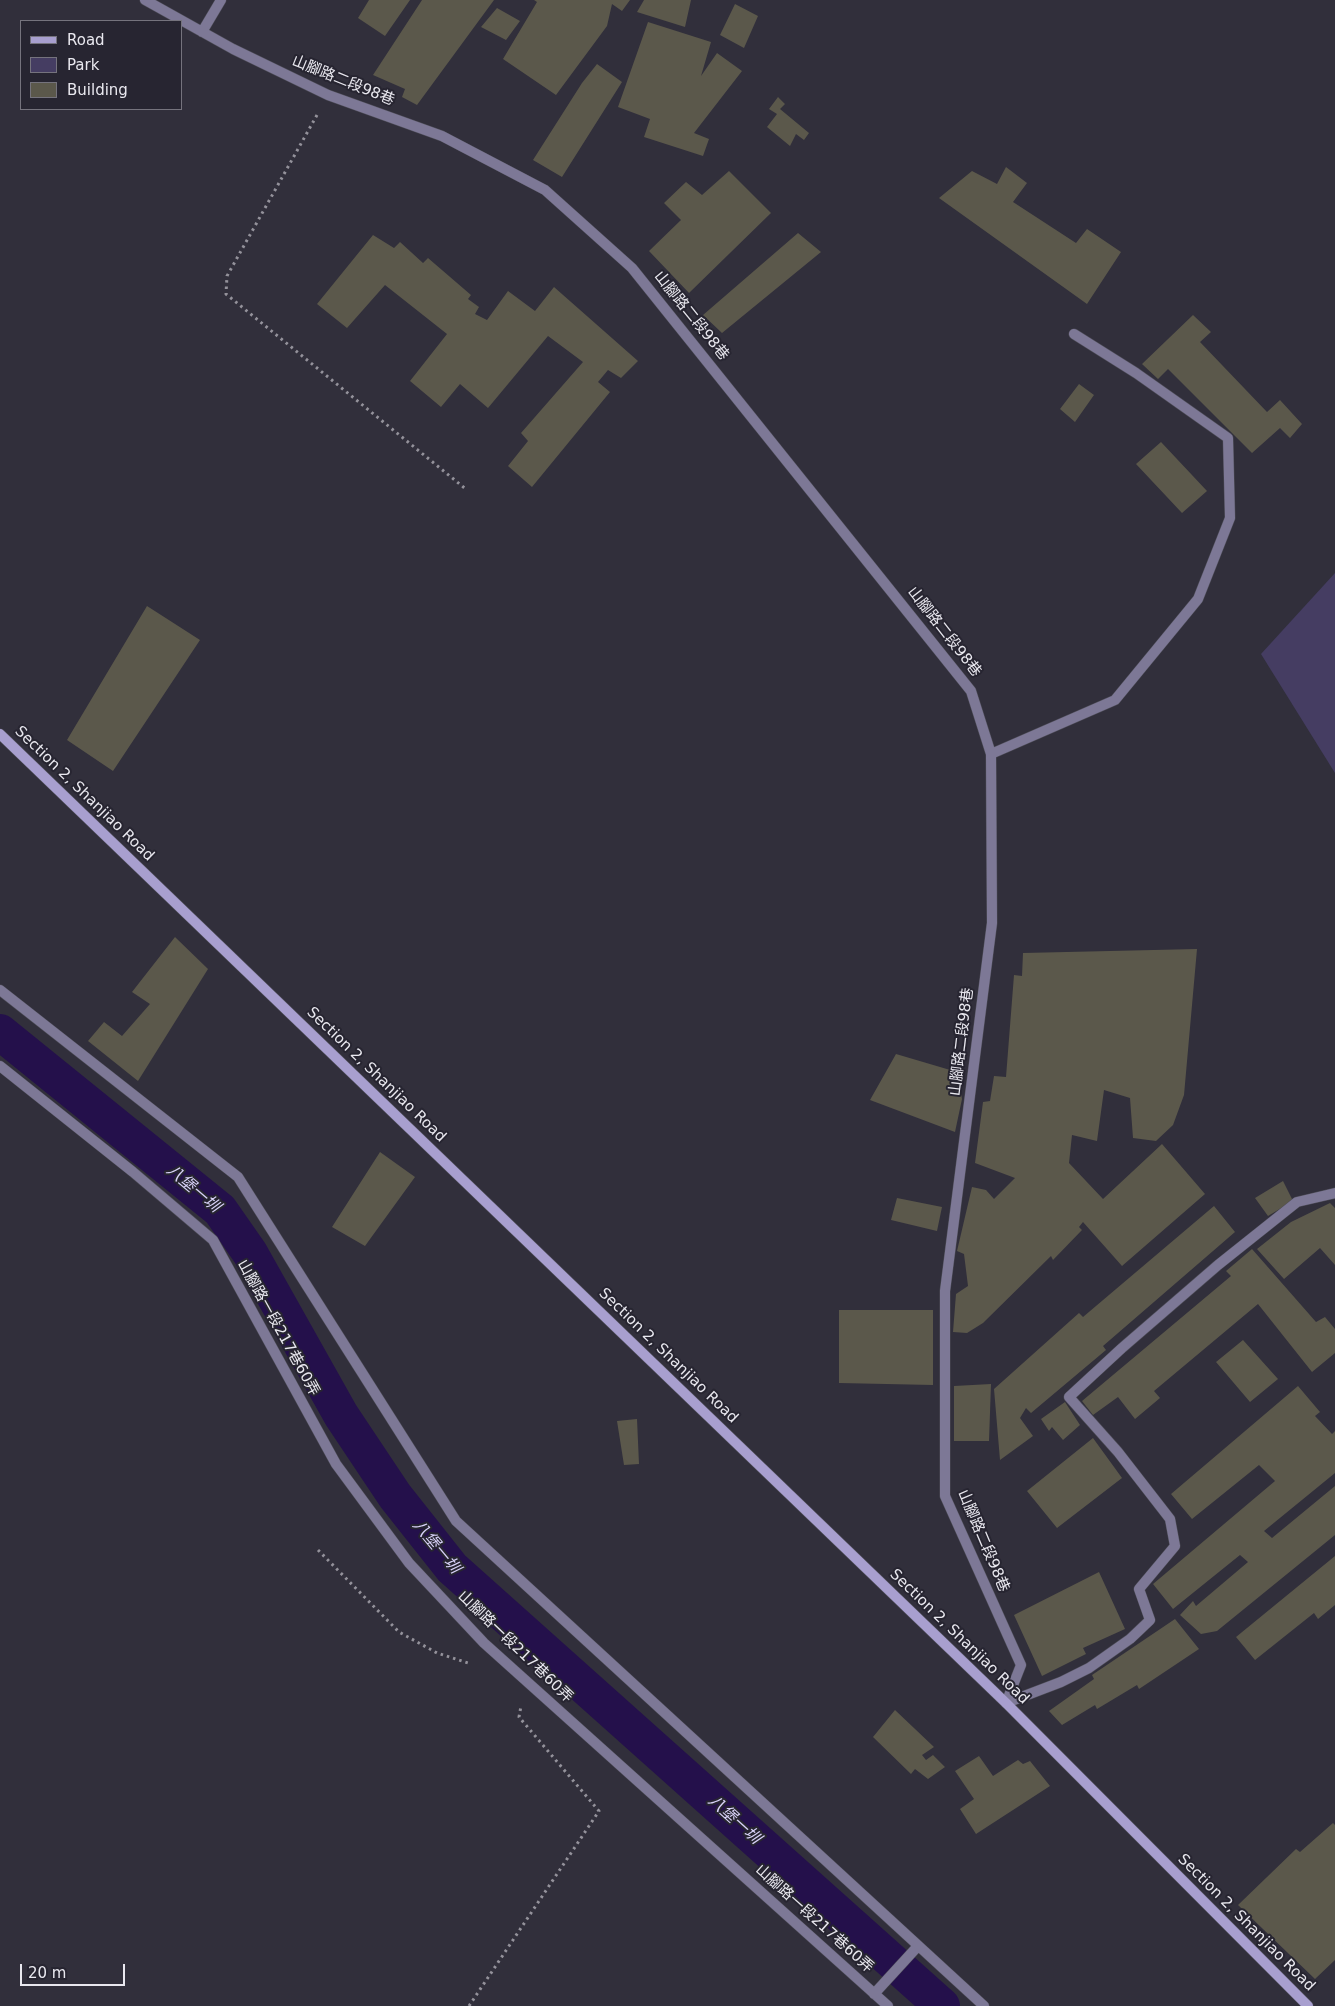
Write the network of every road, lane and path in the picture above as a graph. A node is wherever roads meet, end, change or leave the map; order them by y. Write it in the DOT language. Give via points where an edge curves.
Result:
graph roads {
  1 [pos="145,0"];
  2 [pos="221,0"];
  3 [pos="181,20"];
  4 [pos="182,21"];
  5 [pos="202,32"];
  6 [pos="328,95"];
  7 [pos="1074,334"];
  8 [pos="467,490"];
  9 [pos="0,734"];
  10 [pos="991,754"];
  11 [pos="0,990"];
  12 [pos="0,1066"];
  13 [pos="1335,1193"];
  14 [pos="318,1550"];
  15 [pos="472,1664"];
  16 [pos="524,1679"];
  17 [pos="1006,1703"];
  18 [pos="918,1946"];
  19 [pos="874,1994"];
  20 [pos="469,2006"];
  21 [pos="888,2006"];
  22 [pos="984,2006"];
  23 [pos="1308,2006"];
  1 -- 3 [label="lane, 山腳路二段98巷"];
  2 -- 5 [label="lane"];
  4 -- 5 [label="lane, 山腳路二段98巷"];
  5 -- 6 [label="lane, 山腳路二段98巷"];
  6 -- 8 [label="path" via="227,276 226,294"];
  6 -- 10 [label="lane, 山腳路二段98巷" via="442,136 545,190 632,268 971,691"];
  7 -- 10 [label="lane" via="1228,438 1230,518 1198,598 1115,700"];
  9 -- 17 [label="main road, Section 2, Shanjiao Road"];
  10 -- 17 [label="lane, 山腳路二段98巷" via="992,923 944,1291 945,1496 1021,1665"];
  11 -- 18 [label="lane" via="238,1177 456,1521"];
  12 -- 16 [label="lane, 山腳路一段217巷60弄" via="213,1240 336,1464 409,1562 484,1643"];
  13 -- 17 [label="lane" via="1297,1202 1218,1265 1069,1397 1118,1452 1170,1519 1176,1546 1139,1589 1150,1620 1130,1639 1089,1668"];
  14 -- 15 [label="path" via="399,1632 437,1653"];
  16 -- 19 [label="lane, 山腳路一段217巷60弄"];
  16 -- 20 [label="path" via="519,1717 599,1811"];
  17 -- 23 [label="main road, Section 2, Shanjiao Road"];
  18 -- 19 [label="lane"];
  18 -- 22 [label="lane"];
  19 -- 21 [label="lane, 山腳路一段217巷60弄"];
}
